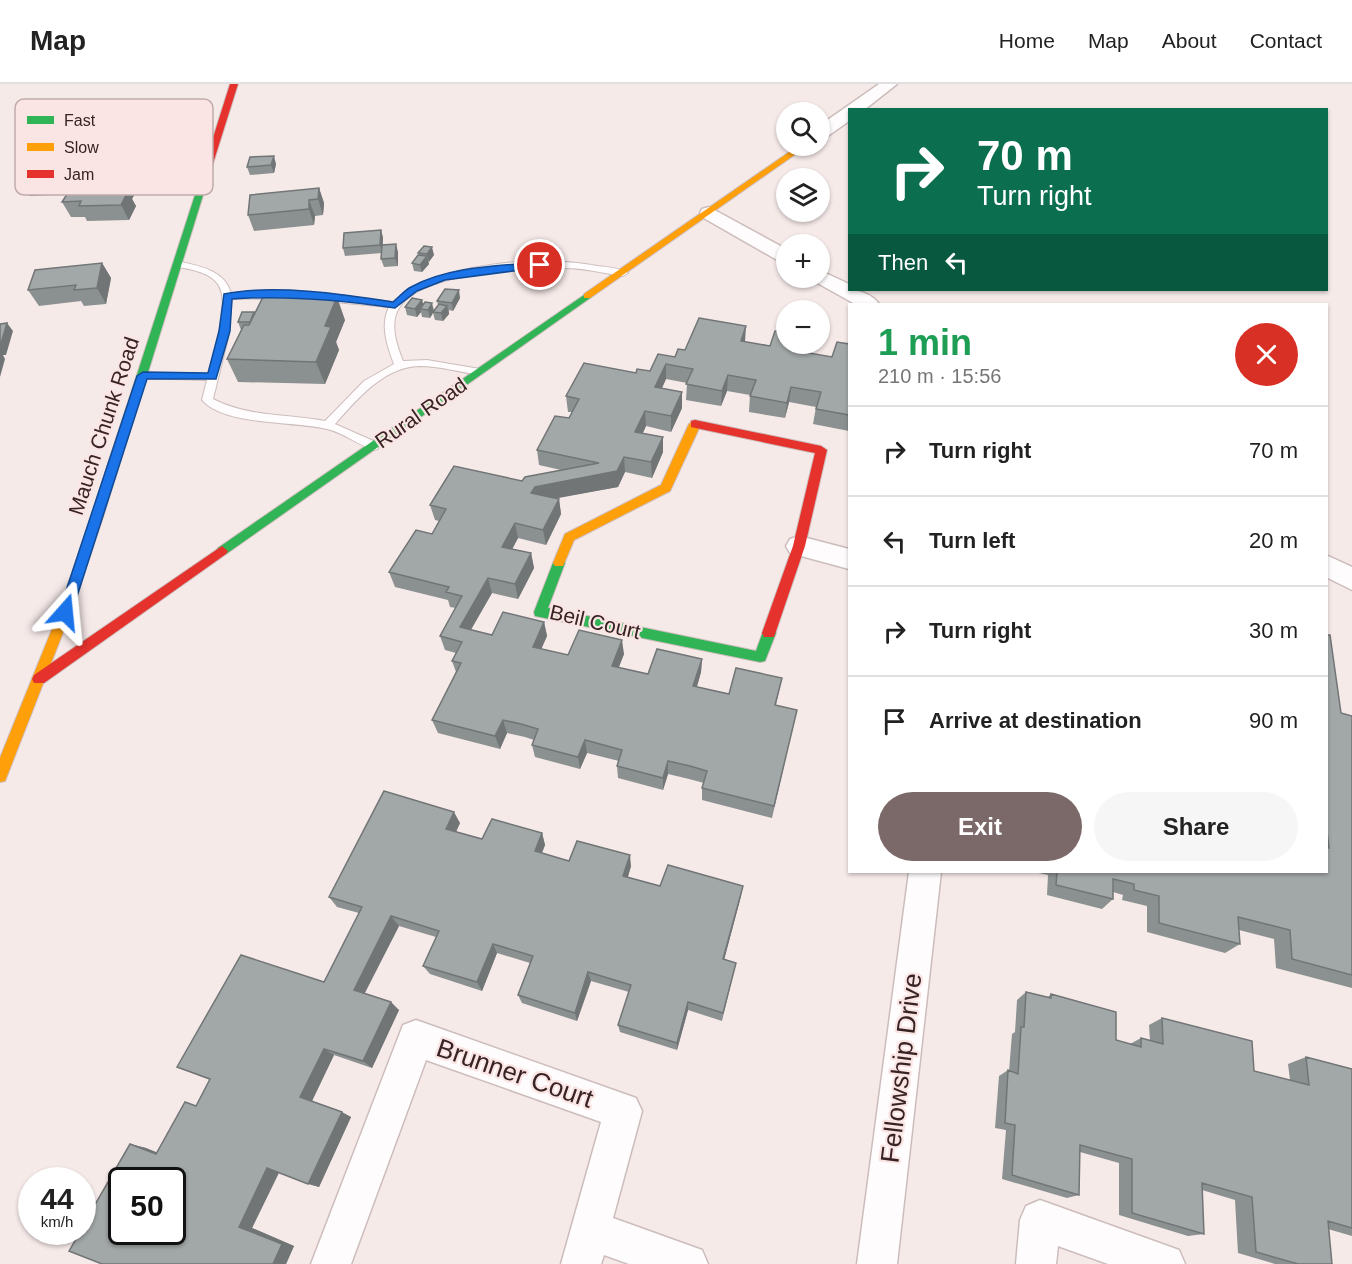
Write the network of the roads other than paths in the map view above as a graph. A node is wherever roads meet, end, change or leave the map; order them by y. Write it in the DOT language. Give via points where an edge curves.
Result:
graph roads {
  1 [pos="234,84"];
  2 [pos="889,84"];
  3 [pos="856,108"];
  4 [pos="848,113"];
  5 [pos="830,126"];
  6 [pos="213,150"];
  7 [pos="789,156"];
  8 [pos="199,195"];
  9 [pos="709,213"];
  10 [pos="776,251"];
  11 [pos="177,264"];
  12 [pos="623,273"];
  13 [pos="830,282"];
  14 [pos="228,296"];
  15 [pos="867,303"];
  16 [pos="395,305"];
  17 [pos="400,366"];
  18 [pos="480,372"];
  19 [pos="143,376"];
  20 [pos="212,377"];
  21 [pos="328,425"];
  22 [pos="374,446"];
  23 [pos="799,546"];
  24 [pos="848,559"];
  25 [pos="1328,566"];
  26 [pos="1352,580"];
  27 [pos="39,679"];
  28 [pos="0,776"];
  29 [pos="925,873"];
  30 [pos="586,1248"];
  31 [pos="331,1264"];
  32 [pos="688,1264"];
  33 [pos="877,1264"];
  34 [pos="1036,1264"];
  35 [pos="1165,1264"];
  1 -- 6 [label="street, Mauch Chunk Road"];
  2 -- 3 [label="street"];
  4 -- 5 [label="street"];
  7 -- 9 [label="street, Rural Road"];
  8 -- 11 [label="street, Mauch Chunk Road"];
  9 -- 10 [label="street"];
  9 -- 12 [label="street, Rural Road"];
  11 -- 14 [label="lane" via="209,273 223,283"];
  11 -- 19 [label="street, Mauch Chunk Road"];
  12 -- 16 [label="lane" via="581,266 499,268 442,278 414,289"];
  12 -- 18 [label="street, Rural Road"];
  13 -- 15 [label="street"];
  14 -- 16 [label="lane" via="302,295"];
  14 -- 20 [label="lane" via="225,331"];
  16 -- 17 [label="lane" via="390,324 392,346"];
  17 -- 18 [label="lane" via="417,363"];
  17 -- 21 [label="lane" via="381,375"];
  18 -- 22 [label="street, Rural Road"];
  19 -- 20 [label="lane"];
  19 -- 27 [label="street, Mauch Chunk Road"];
  20 -- 21 [label="lane" via="207,400 216,406 249,416"];
  21 -- 22 [label="lane"];
  22 -- 27 [label="street, Rural Road"];
  23 -- 23 [label="street, Beil Court" via="821,450 695,424 666,488 569,537 540,612 760,657"];
  23 -- 24 [label="street"];
  25 -- 26 [label="street"];
  27 -- 28 [label="street, Mauch Chunk Road"];
  29 -- 33 [label="street, Fellowship Drive"];
  30 -- 31 [label="street, Brunner Court" via="623,1111 416,1038"];
  30 -- 32 [label="street, Brunner Court"];
  34 -- 35 [label="street" via="1040,1220"];
}
